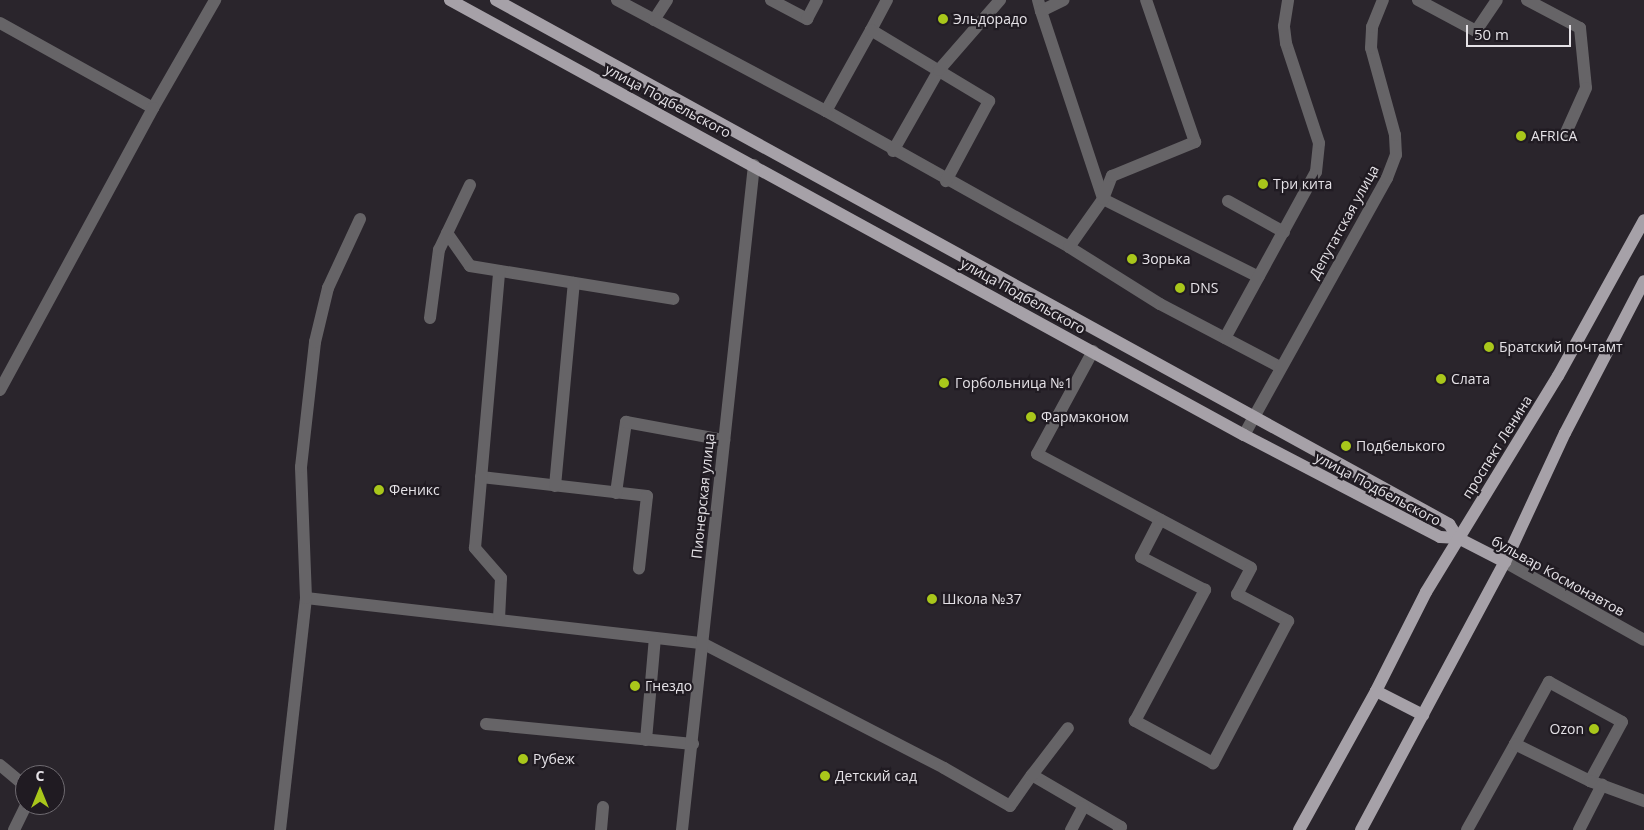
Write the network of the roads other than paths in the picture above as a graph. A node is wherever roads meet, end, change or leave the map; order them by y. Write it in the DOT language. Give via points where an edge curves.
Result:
graph roads {
  1 [pos="215,0"];
  2 [pos="450,0"];
  3 [pos="496,0"];
  4 [pos="617,0"];
  5 [pos="667,0"];
  6 [pos="771,0"];
  7 [pos="817,0"];
  8 [pos="887,0"];
  9 [pos="1000,0"];
  10 [pos="1064,0"];
  11 [pos="1146,0"];
  12 [pos="1288,0"];
  13 [pos="1383,0"];
  14 [pos="1418,0"];
  15 [pos="1497,0"];
  16 [pos="1527,0"];
  17 [pos="1040,6"];
  18 [pos="654,20"];
  19 [pos="0,23"];
  20 [pos="871,30"];
  21 [pos="938,70"];
  22 [pos="646,83"];
  23 [pos="636,101"];
  24 [pos="153,108"];
  25 [pos="826,112"];
  26 [pos="1565,134"];
  27 [pos="894,152"];
  28 [pos="754,165"];
  29 [pos="946,181"];
  30 [pos="470,185"];
  31 [pos="1103,199"];
  32 [pos="1228,201"];
  33 [pos="360,219"];
  34 [pos="1644,220"];
  35 [pos="1284,232"];
  36 [pos="447,233"];
  37 [pos="1070,247"];
  38 [pos="499,271"];
  39 [pos="1259,277"];
  40 [pos="1644,281"];
  41 [pos="574,283"];
  42 [pos="673,299"];
  43 [pos="430,318"];
  44 [pos="1225,338"];
  45 [pos="1093,351"];
  46 [pos="1280,367"];
  47 [pos="0,390"];
  48 [pos="1254,417"];
  49 [pos="1244,435"];
  50 [pos="724,440"];
  51 [pos="481,478"];
  52 [pos="555,486"];
  53 [pos="616,493"];
  54 [pos="1160,520"];
  55 [pos="1458,538"];
  56 [pos="1505,562"];
  57 [pos="639,569"];
  58 [pos="306,598"];
  59 [pos="499,619"];
  60 [pos="655,638"];
  61 [pos="1644,640"];
  62 [pos="702,643"];
  63 [pos="1376,691"];
  64 [pos="1424,715"];
  65 [pos="486,724"];
  66 [pos="1068,728"];
  67 [pos="646,740"];
  68 [pos="693,744"];
  69 [pos="1515,744"];
  70 [pos="0,765"];
  71 [pos="1032,775"];
  72 [pos="15,778"];
  73 [pos="1590,781"];
  74 [pos="1602,785"];
  75 [pos="1644,801"];
  76 [pos="603,807"];
  77 [pos="1083,807"];
  78 [pos="21,815"];
  79 [pos="14,830"];
  80 [pos="280,830"];
  81 [pos="601,830"];
  82 [pos="682,830"];
  83 [pos="1071,830"];
  84 [pos="1119,830"];
  85 [pos="1299,830"];
  86 [pos="1361,830"];
  87 [pos="1468,830"];
  88 [pos="1579,830"];
  1 -- 24 [label="street"];
  2 -- 23 [label="main road, улица Подбельского"];
  3 -- 22 [label="main road, улица Подбельского"];
  4 -- 18 [label="street"];
  5 -- 18 [label="street"];
  6 -- 7 [label="street" via="807,19"];
  8 -- 20 [label="street"];
  9 -- 21 [label="street"];
  10 -- 17 [label="street"];
  11 -- 31 [label="street" via="1194,142 1112,176"];
  12 -- 35 [label="street" via="1284,26 1286,43 1319,143 1316,172"];
  13 -- 46 [label="street, Депутатская улица" via="1372,26 1371,48 1395,136 1396,156 1387,178"];
  14 -- 15 [label="street" via="1476,32"];
  16 -- 26 [label="street" via="1580,28 1586,88"];
  17 -- 31 [label="street"];
  18 -- 25 [label="street"];
  19 -- 24 [label="street"];
  20 -- 21 [label="street"];
  20 -- 25 [label="street"];
  21 -- 27 [label="street"];
  21 -- 29 [label="street" via="989,100"];
  22 -- 23 [label="main road"];
  22 -- 48 [label="main road, улица Подбельского"];
  23 -- 28 [label="main road, улица Подбельского"];
  24 -- 47 [label="street"];
  25 -- 27 [label="street"];
  27 -- 29 [label="street"];
  28 -- 45 [label="main road, улица Подбельского"];
  28 -- 50 [label="street, Пионерская улица"];
  29 -- 37 [label="street"];
  30 -- 36 [label="street"];
  31 -- 37 [label="street"];
  31 -- 39 [label="street"];
  32 -- 35 [label="street"];
  33 -- 58 [label="street" via="328,288 315,342 301,467"];
  34 -- 55 [label="main road, проспект Ленина" via="1558,376"];
  35 -- 39 [label="street"];
  36 -- 38 [label="street" via="470,266"];
  36 -- 43 [label="street" via="439,250"];
  37 -- 44 [label="street" via="1160,304"];
  38 -- 41 [label="street"];
  38 -- 51 [label="street"];
  39 -- 44 [label="street"];
  40 -- 56 [label="main road" via="1565,433"];
  41 -- 42 [label="street"];
  41 -- 52 [label="street"];
  44 -- 46 [label="street"];
  45 -- 49 [label="main road, улица Подбельского"];
  45 -- 54 [label="street" via="1037,454"];
  46 -- 48 [label="street, Депутатская улица"];
  48 -- 49 [label="street, Депутатская улица"];
  48 -- 55 [label="main road, улица Подбельского" via="1448,524"];
  49 -- 55 [label="main road, улица Подбельского" via="1440,538"];
  50 -- 53 [label="street" via="626,422"];
  50 -- 62 [label="street, Пионерская улица"];
  51 -- 52 [label="street"];
  51 -- 59 [label="street" via="475,548 501,578"];
  52 -- 53 [label="street"];
  53 -- 57 [label="street" via="647,496"];
  54 -- 54 [label="street" via="1251,568 1237,594 1288,621 1213,763 1135,721 1204,590 1141,557"];
  55 -- 56 [label="main road, бульвар Космонавтов"];
  55 -- 63 [label="main road, проспект Ленина" via="1426,592"];
  56 -- 61 [label="street, бульвар Космонавтов"];
  56 -- 64 [label="main road"];
  58 -- 59 [label="street"];
  58 -- 80 [label="street"];
  59 -- 60 [label="street"];
  60 -- 62 [label="street"];
  60 -- 67 [label="street"];
  62 -- 68 [label="street, Пионерская улица"];
  62 -- 71 [label="street" via="944,768 1010,806"];
  63 -- 64 [label="main road"];
  63 -- 85 [label="main road, проспект Ленина"];
  64 -- 86 [label="main road"];
  65 -- 67 [label="street"];
  66 -- 71 [label="street"];
  67 -- 68 [label="street"];
  68 -- 82 [label="street, Пионерская улица"];
  69 -- 73 [label="street"];
  69 -- 73 [label="street" via="1549,682 1622,722"];
  69 -- 87 [label="street"];
  70 -- 72 [label="street"];
  71 -- 77 [label="street"];
  73 -- 74 [label="street"];
  74 -- 75 [label="street"];
  74 -- 88 [label="street"];
  76 -- 81 [label="street"];
  77 -- 83 [label="street"];
  77 -- 84 [label="street" via="1121,827"];
  78 -- 79 [label="street"];
}
